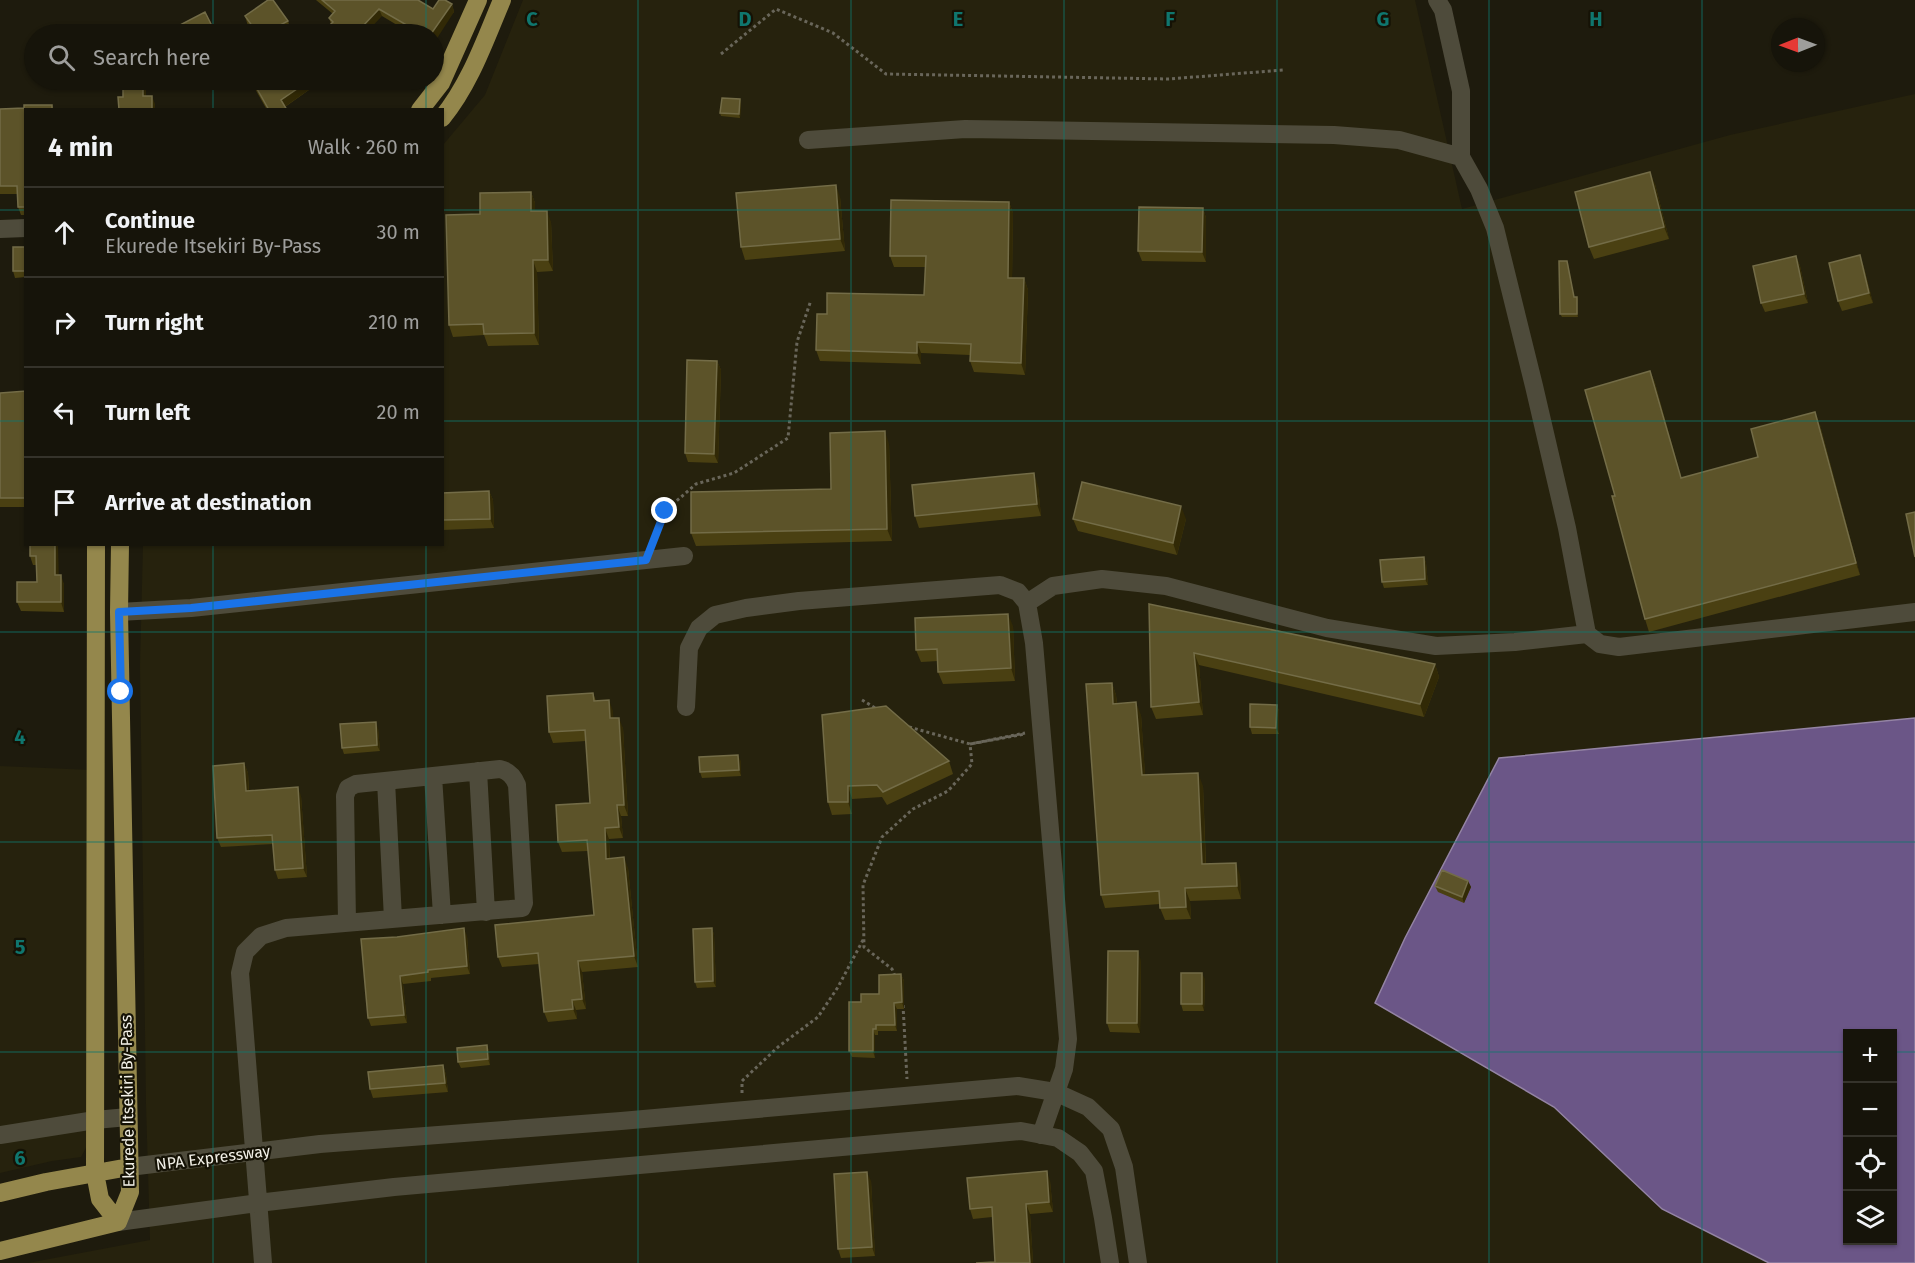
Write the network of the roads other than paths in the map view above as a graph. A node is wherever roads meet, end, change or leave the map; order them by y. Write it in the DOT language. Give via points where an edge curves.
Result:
graph roads {
  1 [pos="478,0"];
  2 [pos="502,0"];
  3 [pos="1437,0"];
  4 [pos="444,76"];
  5 [pos="436,90"];
  6 [pos="422,108"];
  7 [pos="444,116"];
  8 [pos="808,140"];
  9 [pos="1461,157"];
  10 [pos="24,228"];
  11 [pos="0,229"];
  12 [pos="96,546"];
  13 [pos="120,546"];
  14 [pos="684,556"];
  15 [pos="1028,603"];
  16 [pos="119,612"];
  17 [pos="1915,612"];
  18 [pos="1587,634"];
  19 [pos="686,707"];
  20 [pos="478,771"];
  21 [pos="433,776"];
  22 [pos="386,781"];
  23 [pos="486,912"];
  24 [pos="442,915"];
  25 [pos="393,919"];
  26 [pos="347,922"];
  27 [pos="1055,1092"];
  28 [pos="128,1118"];
  29 [pos="94,1120"];
  30 [pos="0,1135"];
  31 [pos="1041,1135"];
  32 [pos="253,1151"];
  33 [pos="129,1167"];
  34 [pos="95,1173"];
  35 [pos="0,1193"];
  36 [pos="258,1203"];
  37 [pos="118,1222"];
  38 [pos="0,1251"];
  39 [pos="263,1263"];
  40 [pos="1110,1263"];
  41 [pos="1138,1263"];
  1 -- 4 [label="main road"];
  2 -- 7 [label="main road" via="480,53"];
  3 -- 9 [label="street" via="1443,10 1461,92"];
  5 -- 6 [label="main road"];
  8 -- 9 [label="street" via="965,129 1334,135 1399,140"];
  9 -- 18 [label="street" via="1495,228 1567,528"];
  10 -- 11 [label="street"];
  12 -- 29 [label="main road, Ekurede Itsekiri By-Pass"];
  13 -- 16 [label="main road, Ekurede Itsekiri By-Pass"];
  14 -- 16 [label="street" via="191,608"];
  15 -- 18 [label="street" via="1053,586 1102,579 1166,586 1327,628 1436,646"];
  15 -- 19 [label="street" via="1018,592 1000,585 799,601 715,615 699,628 688,648"];
  15 -- 27 [label="street" via="1068,1039 1064,1069"];
  16 -- 28 [label="main road, Ekurede Itsekiri By-Pass"];
  17 -- 18 [label="street" via="1619,647 1600,644"];
  20 -- 21 [label="street"];
  20 -- 23 [label="street"];
  20 -- 23 [label="street" via="505,770 515,779 518,797 524,903 519,910"];
  21 -- 22 [label="street"];
  21 -- 24 [label="street"];
  22 -- 25 [label="street"];
  22 -- 26 [label="street" via="356,784 346,791"];
  23 -- 24 [label="street"];
  24 -- 25 [label="street"];
  25 -- 26 [label="street"];
  26 -- 32 [label="street" via="286,928 261,936 245,952 240,973"];
  27 -- 31 [label="street"];
  27 -- 32 [label="street, NPA Expressway" via="1018,1086"];
  27 -- 41 [label="street, NPA Expressway" via="1088,1107 1111,1129 1124,1167"];
  28 -- 29 [label="street"];
  28 -- 33 [label="main road, Ekurede Itsekiri By-Pass"];
  29 -- 30 [label="street"];
  29 -- 34 [label="main road, Ekurede Itsekiri By-Pass"];
  31 -- 36 [label="street" via="1021,1131 394,1187"];
  31 -- 40 [label="street" via="1058,1138 1080,1153 1094,1172"];
  32 -- 33 [label="street, NPA Expressway"];
  32 -- 36 [label="street"];
  33 -- 34 [label="main road, NPA Expressway"];
  33 -- 37 [label="main road, Ekurede Itsekiri By-Pass" via="130,1192"];
  34 -- 35 [label="main road, NPA Expressway"];
  34 -- 37 [label="main road, Ekurede Itsekiri By-Pass" via="100,1198"];
  36 -- 37 [label="street"];
  36 -- 39 [label="street"];
  37 -- 38 [label="main road"];
}
